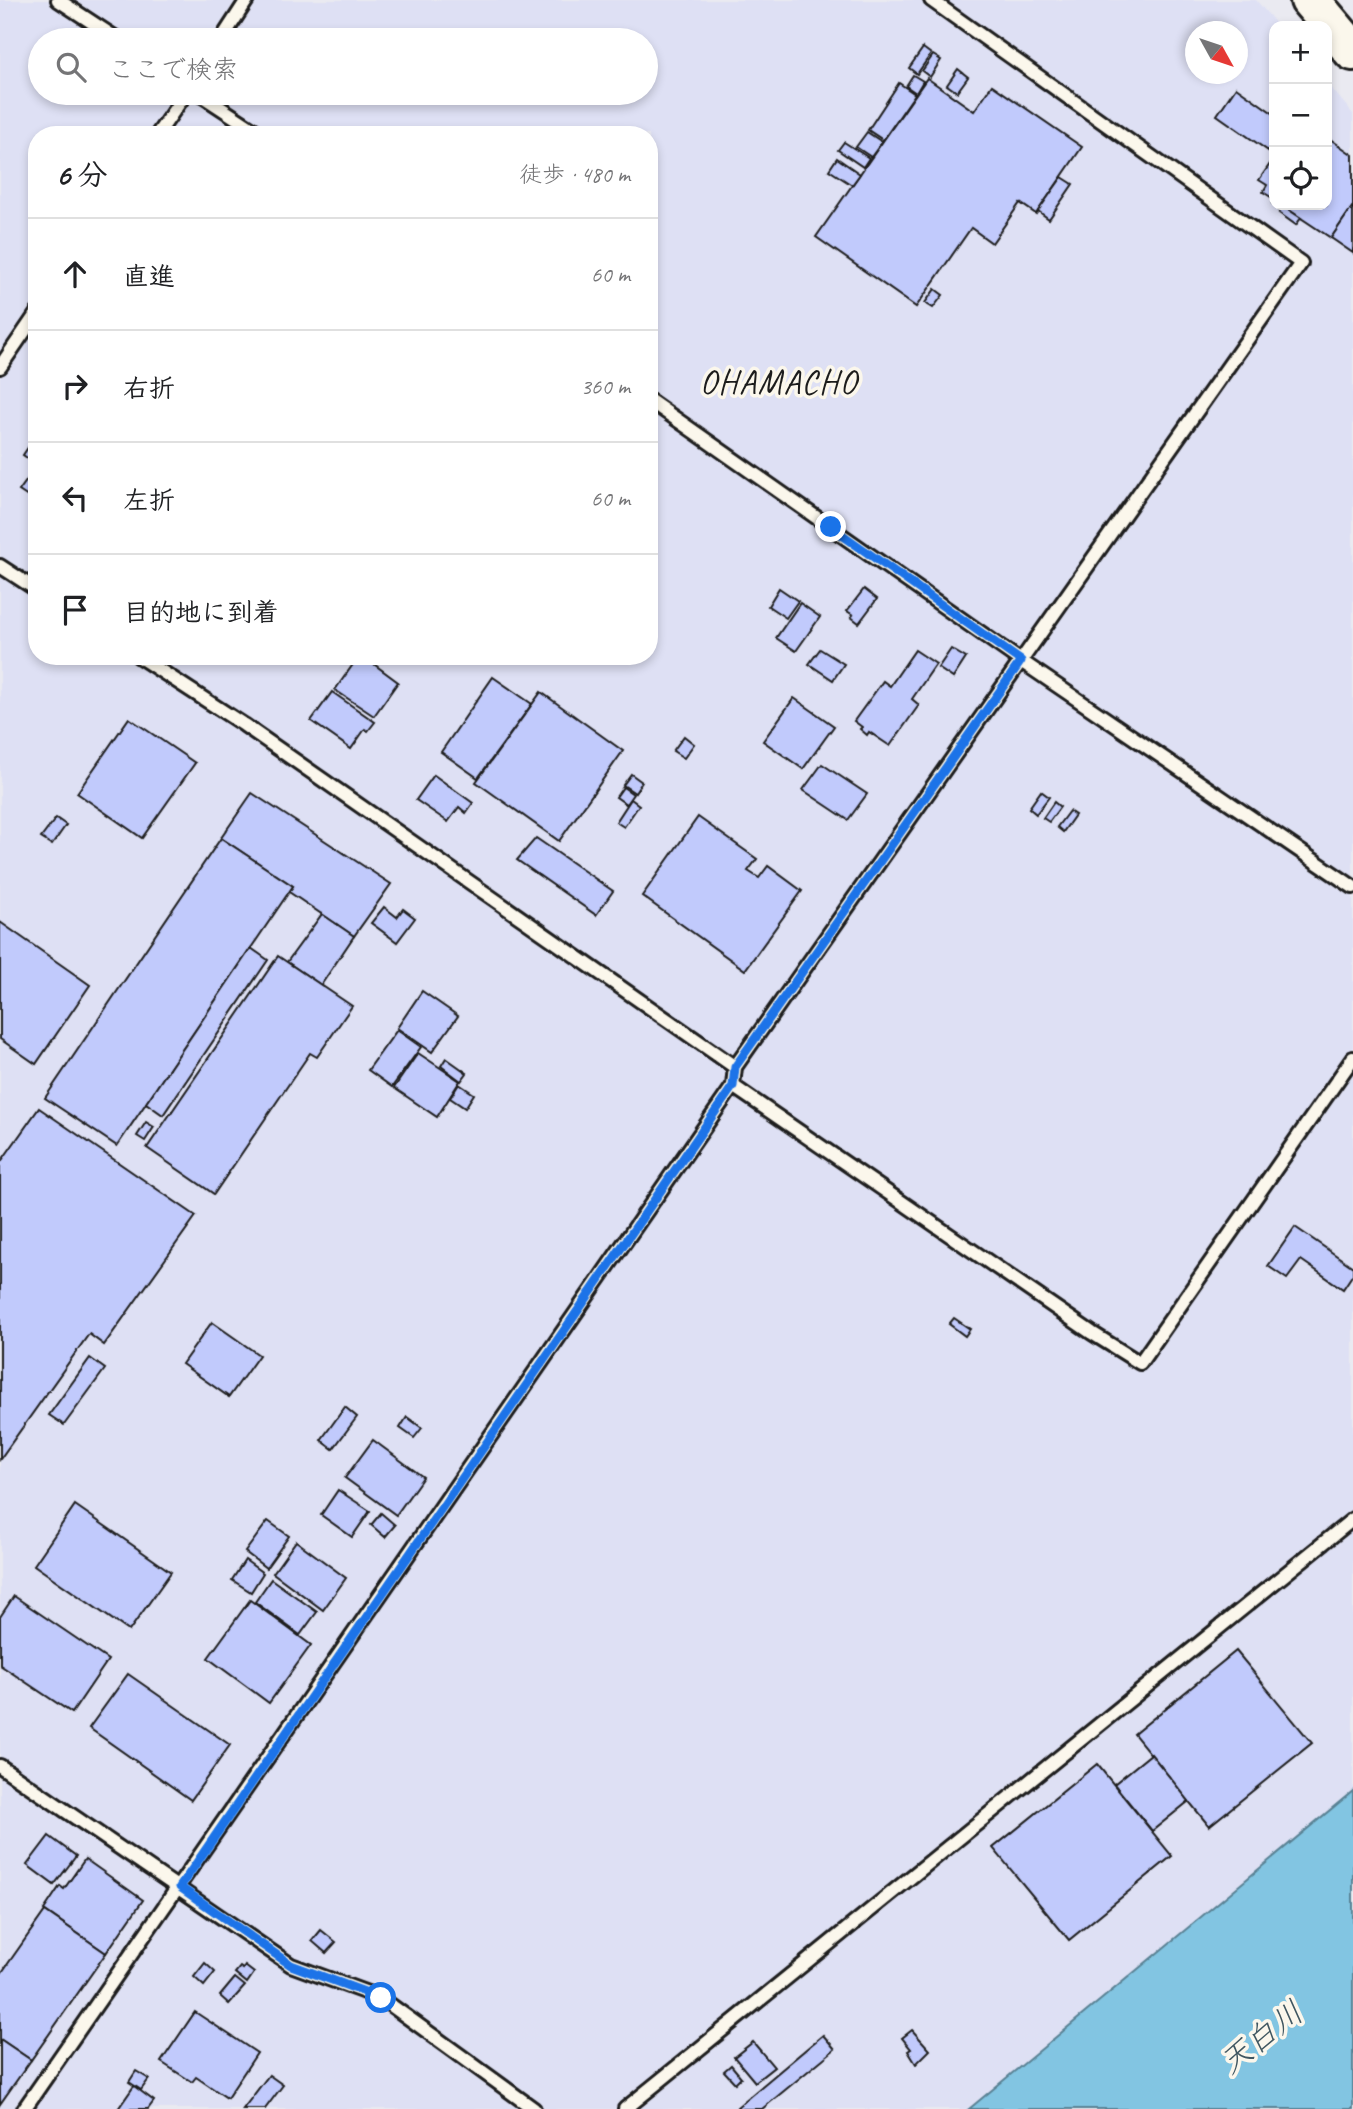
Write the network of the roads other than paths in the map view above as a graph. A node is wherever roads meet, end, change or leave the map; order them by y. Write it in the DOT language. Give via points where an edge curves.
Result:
graph roads {
  1 [pos="58,0"];
  2 [pos="247,0"];
  3 [pos="931,0"];
  4 [pos="1310,0"];
  5 [pos="101,28"];
  6 [pos="229,28"];
  7 [pos="1353,51"];
  8 [pos="178,105"];
  9 [pos="216,105"];
  10 [pos="163,126"];
  11 [pos="248,126"];
  12 [pos="28,326"];
  13 [pos="0,367"];
  14 [pos="658,406"];
  15 [pos="0,566"];
  16 [pos="28,584"];
  17 [pos="1021,661"];
  18 [pos="152,665"];
  19 [pos="1353,887"];
  20 [pos="1353,1058"];
  21 [pos="735,1067"];
  22 [pos="733,1086"];
  23 [pos="1353,1519"];
  24 [pos="0,1766"];
  25 [pos="180,1887"];
  26 [pos="24,2109"];
  27 [pos="534,2109"];
  28 [pos="625,2109"];
  1 -- 5 [label="lane"];
  2 -- 6 [label="lane"];
  3 -- 17 [label="lane" via="1301,263"];
  4 -- 7 [label="main road"];
  8 -- 10 [label="lane"];
  9 -- 11 [label="lane"];
  12 -- 13 [label="lane"];
  14 -- 17 [label="lane"];
  15 -- 16 [label="lane"];
  17 -- 19 [label="lane"];
  17 -- 21 [label="lane"];
  18 -- 21 [label="lane"];
  20 -- 22 [label="lane" via="1140,1363"];
  21 -- 22 [label="lane"];
  22 -- 25 [label="lane"];
  23 -- 28 [label="lane"];
  24 -- 25 [label="lane"];
  25 -- 26 [label="lane"];
  25 -- 27 [label="lane" via="291,1965 381,1998"];
}
